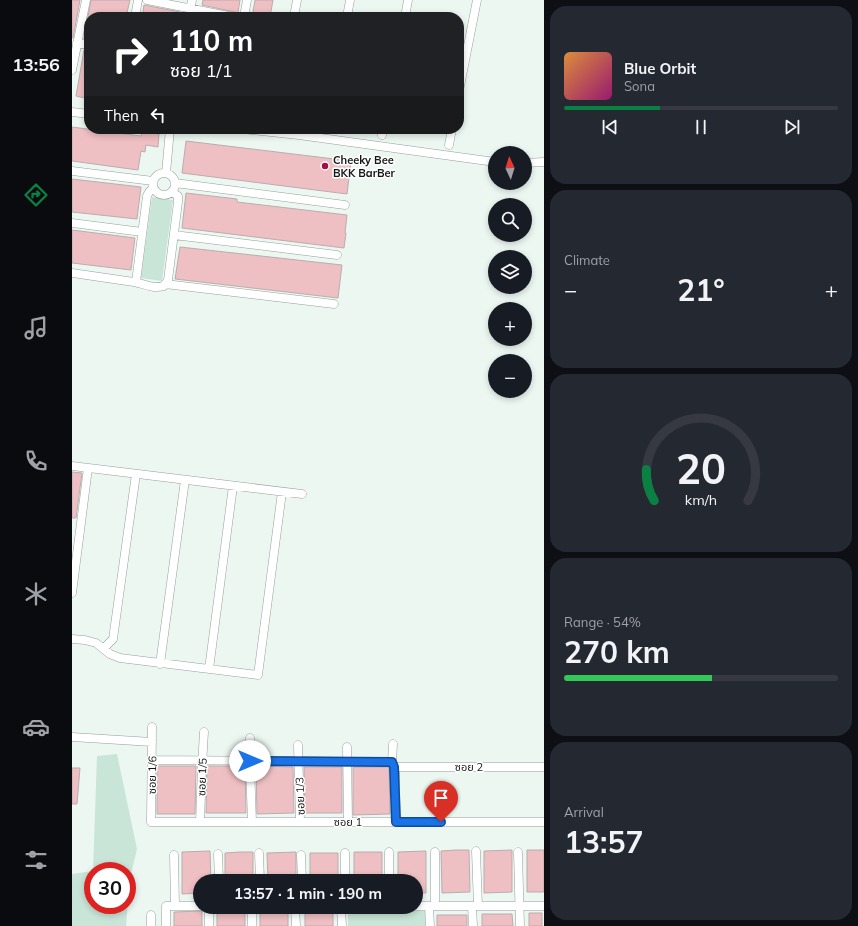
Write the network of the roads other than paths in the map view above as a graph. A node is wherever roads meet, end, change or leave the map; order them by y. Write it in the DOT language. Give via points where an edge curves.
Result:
graph roads {
  1 [pos="86,0"];
  2 [pos="138,0"];
  3 [pos="147,0"];
  4 [pos="192,0"];
  5 [pos="247,0"];
  6 [pos="298,0"];
  7 [pos="350,0"];
  8 [pos="408,0"];
  9 [pos="477,0"];
  10 [pos="136,12"];
  11 [pos="187,12"];
  12 [pos="190,12"];
  13 [pos="245,12"];
  14 [pos="295,12"];
  15 [pos="348,12"];
  16 [pos="406,12"];
  17 [pos="77,43"];
  18 [pos="84,44"];
  19 [pos="464,66"];
  20 [pos="72,70"];
  21 [pos="72,112"];
  22 [pos="84,113"];
  23 [pos="170,134"];
  24 [pos="289,134"];
  25 [pos="451,134"];
  26 [pos="448,145"];
  27 [pos="488,161"];
  28 [pos="544,162"];
  29 [pos="532,163"];
  30 [pos="72,171"];
  31 [pos="166,173"];
  32 [pos="175,183"];
  33 [pos="153,185"];
  34 [pos="172,192"];
  35 [pos="345,205"];
  36 [pos="72,223"];
  37 [pos="142,232"];
  38 [pos="174,235"];
  39 [pos="338,255"];
  40 [pos="72,273"];
  41 [pos="136,282"];
  42 [pos="166,284"];
  43 [pos="334,304"];
  44 [pos="72,466"];
  45 [pos="88,468"];
  46 [pos="136,474"];
  47 [pos="185,480"];
  48 [pos="233,486"];
  49 [pos="282,492"];
  50 [pos="302,494"];
  51 [pos="76,528"];
  52 [pos="72,589"];
  53 [pos="72,639"];
  54 [pos="104,648"];
  55 [pos="160,664"];
  56 [pos="209,669"];
  57 [pos="152,727"];
  58 [pos="204,732"];
  59 [pos="72,737"];
  60 [pos="250,738"];
  61 [pos="152,742"];
  62 [pos="393,744"];
  63 [pos="298,745"];
  64 [pos="347,747"];
  65 [pos="152,760"];
  66 [pos="202,760"];
  67 [pos="250,761"];
  68 [pos="299,761"];
  69 [pos="347,762"];
  70 [pos="393,765"];
  71 [pos="544,767"];
  72 [pos="151,822"];
  73 [pos="200,822"];
  74 [pos="252,822"];
  75 [pos="300,822"];
  76 [pos="348,822"];
  77 [pos="396,822"];
  78 [pos="544,822"];
  79 [pos="476,851"];
  80 [pos="389,852"];
  81 [pos="435,852"];
  82 [pos="518,852"];
  83 [pos="345,853"];
  84 [pos="218,854"];
  85 [pos="259,854"];
  86 [pos="174,855"];
  87 [pos="301,855"];
  88 [pos="219,874"];
  89 [pos="260,874"];
  90 [pos="302,874"];
  91 [pos="345,874"];
  92 [pos="389,874"];
  93 [pos="175,906"];
  94 [pos="193,906"];
  95 [pos="423,906"];
  96 [pos="432,906"];
  97 [pos="475,906"];
  98 [pos="520,906"];
  99 [pos="544,906"];
  100 [pos="209,914"];
  101 [pos="252,914"];
  102 [pos="295,914"];
  103 [pos="341,914"];
  104 [pos="151,915"];
  105 [pos="151,926"];
  106 [pos="166,926"];
  107 [pos="209,926"];
  108 [pos="252,926"];
  109 [pos="296,926"];
  110 [pos="342,926"];
  111 [pos="430,926"];
  112 [pos="473,926"];
  113 [pos="520,926"];
  1 -- 17 [label="street"];
  2 -- 10 [label="street"];
  3 -- 11 [label="street"];
  4 -- 12 [label="street"];
  5 -- 13 [label="street"];
  6 -- 14 [label="street"];
  7 -- 15 [label="street"];
  8 -- 16 [label="street"];
  9 -- 19 [label="street"];
  17 -- 18 [label="street"];
  17 -- 20 [label="street"];
  21 -- 22 [label="street"];
  23 -- 31 [label="street"];
  24 -- 27 [label="street"];
  25 -- 26 [label="street"];
  28 -- 29 [label="street"];
  30 -- 33 [label="street"];
  31 -- 32 [label="street" via="174,178"];
  31 -- 33 [label="street" via="157,175"];
  32 -- 34 [label="street"];
  32 -- 35 [label="street"];
  33 -- 34 [label="street" via="155,191 162,195"];
  33 -- 37 [label="street" via="147,196"];
  34 -- 38 [label="street" via="178,196"];
  36 -- 37 [label="street"];
  37 -- 41 [label="street"];
  38 -- 39 [label="street"];
  38 -- 42 [label="street"];
  40 -- 41 [label="street"];
  41 -- 42 [label="street" via="158,287"];
  42 -- 43 [label="street"];
  44 -- 45 [label="street"];
  45 -- 46 [label="street"];
  45 -- 51 [label="street"];
  46 -- 47 [label="street"];
  46 -- 54 [label="street" via="113,639"];
  47 -- 48 [label="street"];
  47 -- 55 [label="street"];
  48 -- 49 [label="street"];
  48 -- 56 [label="street"];
  49 -- 50 [label="street"];
  49 -- 56 [label="street" via="258,675"];
  51 -- 52 [label="street"];
  53 -- 54 [label="street" via="96,643"];
  54 -- 55 [label="street" via="120,658"];
  55 -- 56 [label="street"];
  57 -- 61 [label="street, ซอย 1/6"];
  58 -- 66 [label="street, ซอย 1/5"];
  59 -- 61 [label="street"];
  60 -- 67 [label="street"];
  61 -- 65 [label="street, ซอย 1/6"];
  62 -- 70 [label="street"];
  63 -- 68 [label="street, ซอย 1/3"];
  64 -- 69 [label="street"];
  65 -- 66 [label="street, ซอย 2"];
  65 -- 72 [label="street, ซอย 1/6"];
  66 -- 67 [label="street, ซอย 2"];
  66 -- 73 [label="street, ซอย 1/5"];
  67 -- 68 [label="street, ซอย 2"];
  67 -- 74 [label="street"];
  68 -- 69 [label="street, ซอย 2"];
  68 -- 75 [label="street, ซอย 1/3"];
  69 -- 70 [label="street, ซอย 2"];
  69 -- 76 [label="street"];
  70 -- 71 [label="street, ซอย 2"];
  70 -- 77 [label="street"];
  72 -- 73 [label="street, ซอย 1"];
  73 -- 74 [label="street, ซอย 1"];
  74 -- 75 [label="street, ซอย 1"];
  75 -- 76 [label="street, ซอย 1"];
  76 -- 77 [label="street, ซอย 1"];
  77 -- 78 [label="street, ซอย 1"];
  79 -- 97 [label="street"];
  80 -- 92 [label="street"];
  81 -- 96 [label="street"];
  82 -- 98 [label="street"];
  83 -- 91 [label="street"];
  84 -- 88 [label="street"];
  85 -- 89 [label="street"];
  86 -- 93 [label="street"];
  87 -- 90 [label="street"];
  93 -- 94 [label="street"];
  93 -- 106 [label="street" via="166,906"];
  95 -- 96 [label="street"];
  96 -- 97 [label="street"];
  96 -- 111 [label="street"];
  97 -- 98 [label="street"];
  97 -- 112 [label="street"];
  98 -- 99 [label="street"];
  98 -- 113 [label="street"];
  100 -- 107 [label="street"];
  101 -- 108 [label="street"];
  102 -- 109 [label="street"];
  103 -- 110 [label="street"];
  104 -- 105 [label="street"];
}
